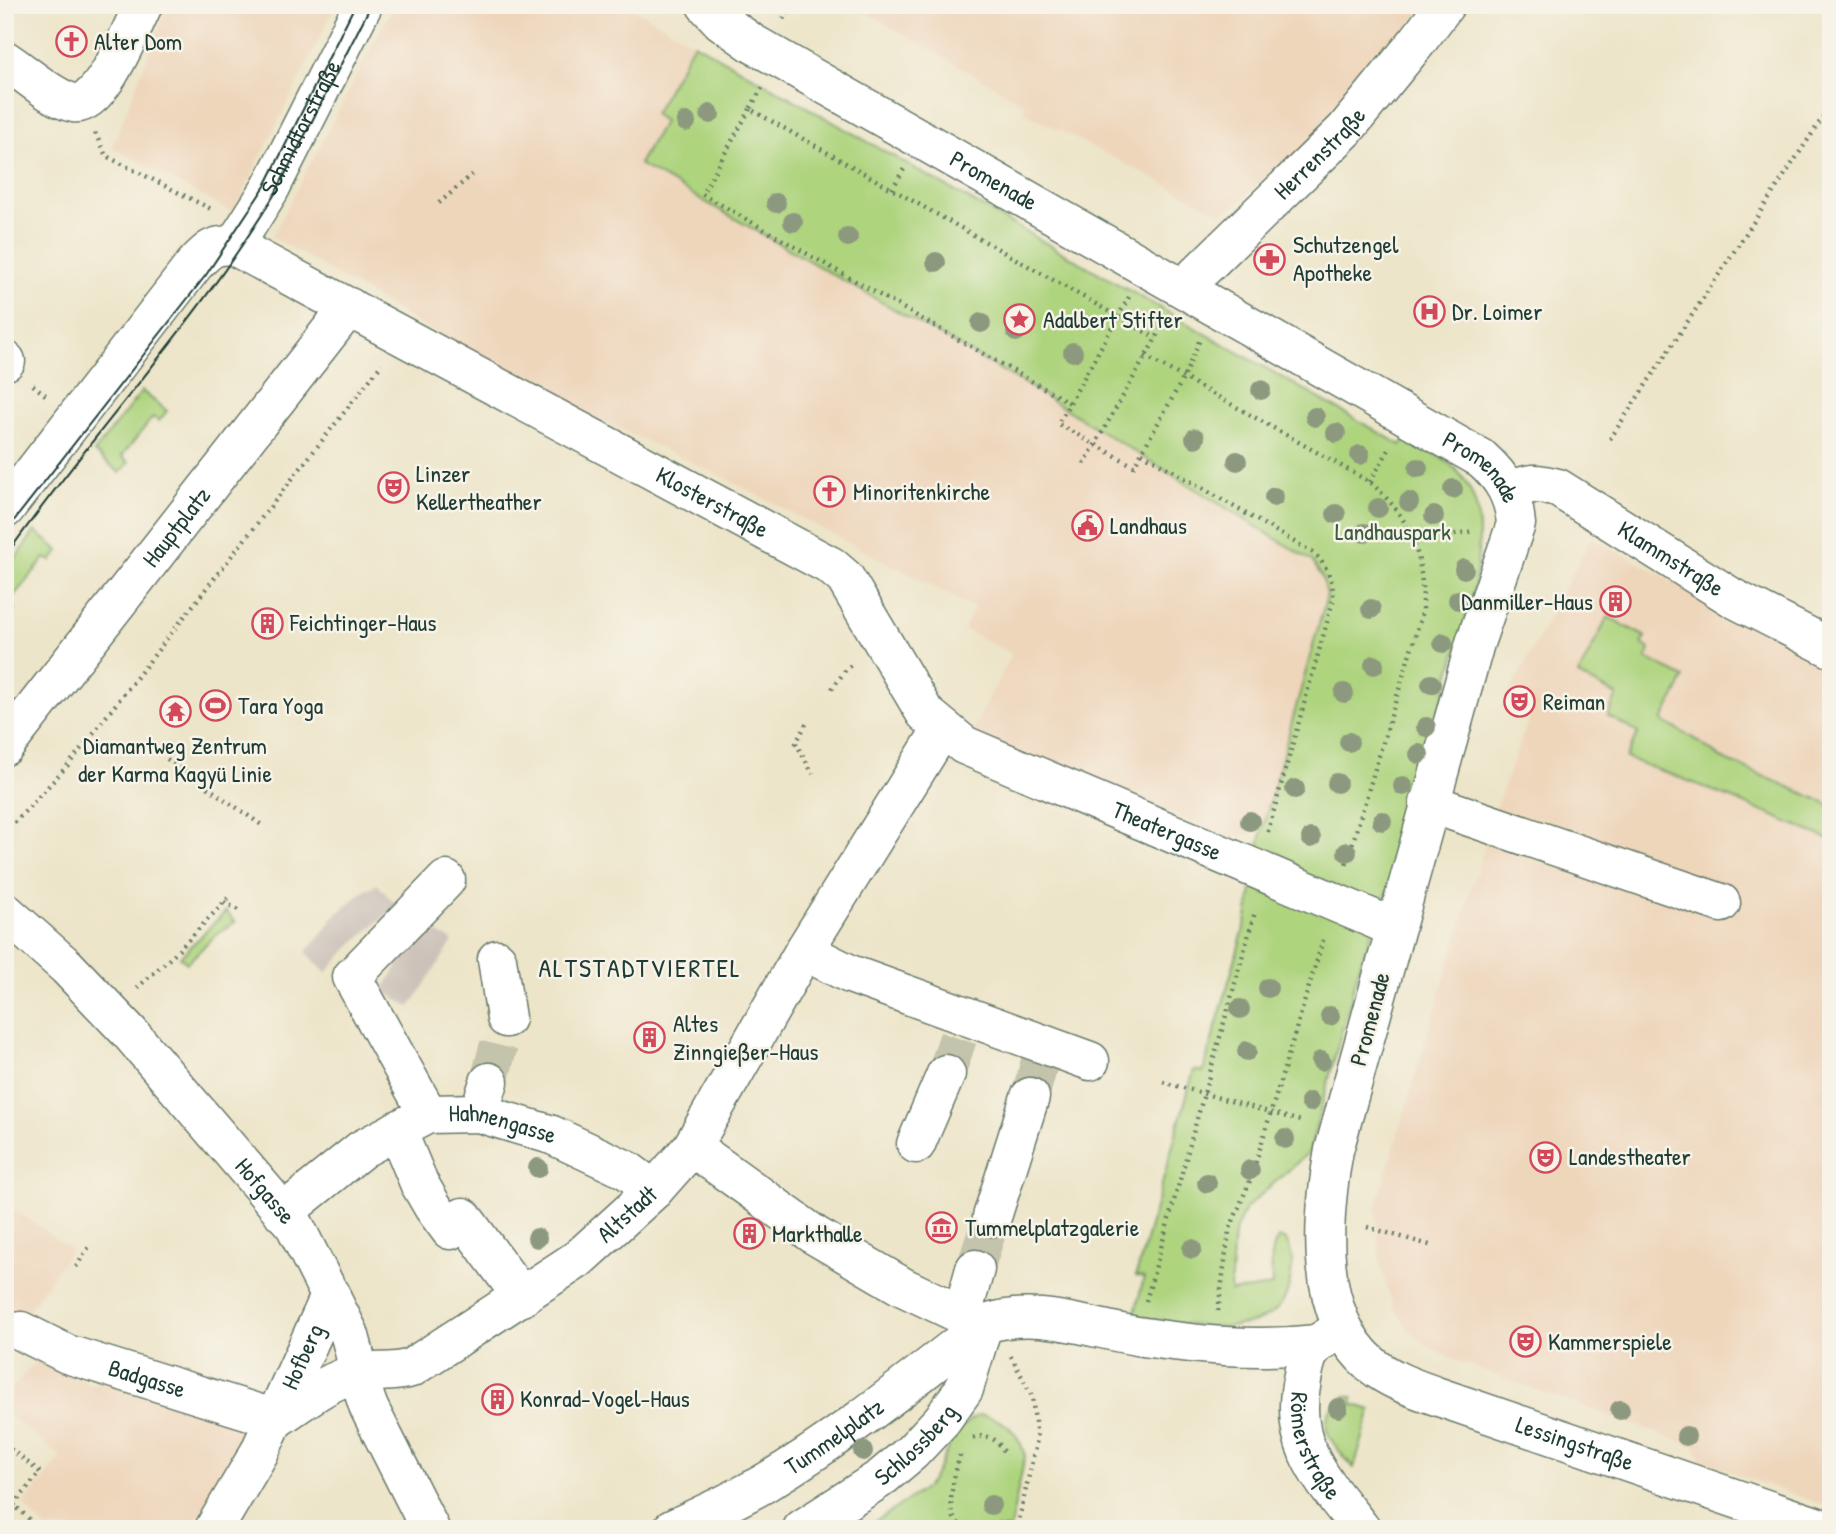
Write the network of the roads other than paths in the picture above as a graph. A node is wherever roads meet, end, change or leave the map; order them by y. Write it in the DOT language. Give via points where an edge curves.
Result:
graph roads {
  1 [pos="143,5"];
  2 [pos="363,5"];
  3 [pos="706,5"];
  4 [pos="1444,5"];
  5 [pos="5,60"];
  6 [pos="227,245"];
  7 [pos="1183,288"];
  8 [pos="349,307"];
  9 [pos="1509,492"];
  10 [pos="5,509"];
  11 [pos="1831,648"];
  12 [pos="942,729"];
  13 [pos="5,746"];
  14 [pos="1429,803"];
  15 [pos="446,880"];
  16 [pos="1721,903"];
  17 [pos="5,912"];
  18 [pos="1395,928"];
  19 [pos="497,959"];
  20 [pos="795,966"];
  21 [pos="506,1017"];
  22 [pos="1090,1061"];
  23 [pos="946,1074"];
  24 [pos="1030,1097"];
  25 [pos="412,1122"];
  26 [pos="916,1144"];
  27 [pos="692,1147"];
  28 [pos="654,1190"];
  29 [pos="283,1213"];
  30 [pos="992,1217"];
  31 [pos="975,1269"];
  32 [pos="331,1294"];
  33 [pos="522,1297"];
  34 [pos="973,1320"];
  35 [pos="21,1331"];
  36 [pos="1329,1336"];
  37 [pos="359,1373"];
  38 [pos="275,1419"];
  39 [pos="214,1529"];
  40 [pos="430,1529"];
  41 [pos="672,1529"];
  42 [pos="802,1529"];
  43 [pos="1361,1529"];
  44 [pos="1824,1529"];
  1 -- 5 [label="street" via="102,87 85,102 59,97"];
  2 -- 6 [label="street, Schmidtorstraße" via="270,189"];
  3 -- 7 [label="street, Promenade" via="752,43"];
  4 -- 7 [label="street, Herrenstraße" via="1345,130"];
  6 -- 8 [label="street"];
  6 -- 10 [label="street" via="207,251 194,265"];
  7 -- 9 [label="street, Promenade" via="1482,459"];
  8 -- 12 [label="street, Klosterstraße" via="400,352 831,566 845,578 925,713"];
  8 -- 13 [label="street, Hauptplatz"];
  9 -- 11 [label="street, Klammstraße" via="1526,484 1558,488 1732,598"];
  9 -- 14 [label="street, Promenade" via="1515,507 1512,540 1475,643"];
  12 -- 18 [label="street, Theatergasse" via="964,745"];
  12 -- 20 [label="street, Altstadt"];
  14 -- 16 [label="street"];
  14 -- 18 [label="street, Promenade"];
  15 -- 25 [label="street" via="352,977"];
  17 -- 29 [label="street, Hofgasse" via="67,967 130,1033"];
  18 -- 36 [label="street, Promenade" via="1334,1150 1326,1198 1326,1259 1332,1297"];
  19 -- 21 [label="street"];
  20 -- 22 [label="street" via="850,974 963,1025 1043,1054"];
  20 -- 27 [label="street, Altstadt"];
  23 -- 26 [label="street"];
  24 -- 30 [label="street"];
  25 -- 28 [label="street, Hahnengasse" via="484,1097 627,1170"];
  25 -- 29 [label="street, Hahnengasse" via="362,1149"];
  25 -- 33 [label="street" via="419,1183 450,1230 463,1217"];
  27 -- 28 [label="street, Altstadt"];
  27 -- 34 [label="street" via="816,1236 903,1287"];
  28 -- 33 [label="street, Altstadt" via="578,1259"];
  29 -- 32 [label="street, Hofgasse" via="295,1226"];
  31 -- 34 [label="street, Schlossberg"];
  32 -- 37 [label="street, Hofgasse" via="349,1333"];
  32 -- 38 [label="street, Hofberg"];
  33 -- 37 [label="street, Altstadt" via="411,1368"];
  34 -- 36 [label="street, Tummelplatz" via="1054,1320 1209,1346 1259,1348"];
  34 -- 41 [label="street, Tummelplatz" via="867,1415 764,1483"];
  34 -- 42 [label="street, Schlossberg" via="964,1389 942,1420 881,1478"];
  35 -- 38 [label="street, Badgasse" via="67,1354"];
  36 -- 43 [label="street, Römerstraße" via="1305,1364 1298,1408 1300,1435 1312,1464"];
  36 -- 44 [label="street, Lessingstraße" via="1356,1348 1373,1366 1414,1387"];
  37 -- 38 [label="street, Hofberg" via="336,1381"];
  37 -- 40 [label="street, Hofgasse" via="369,1408"];
  38 -- 39 [label="street, Hofberg"];
}
